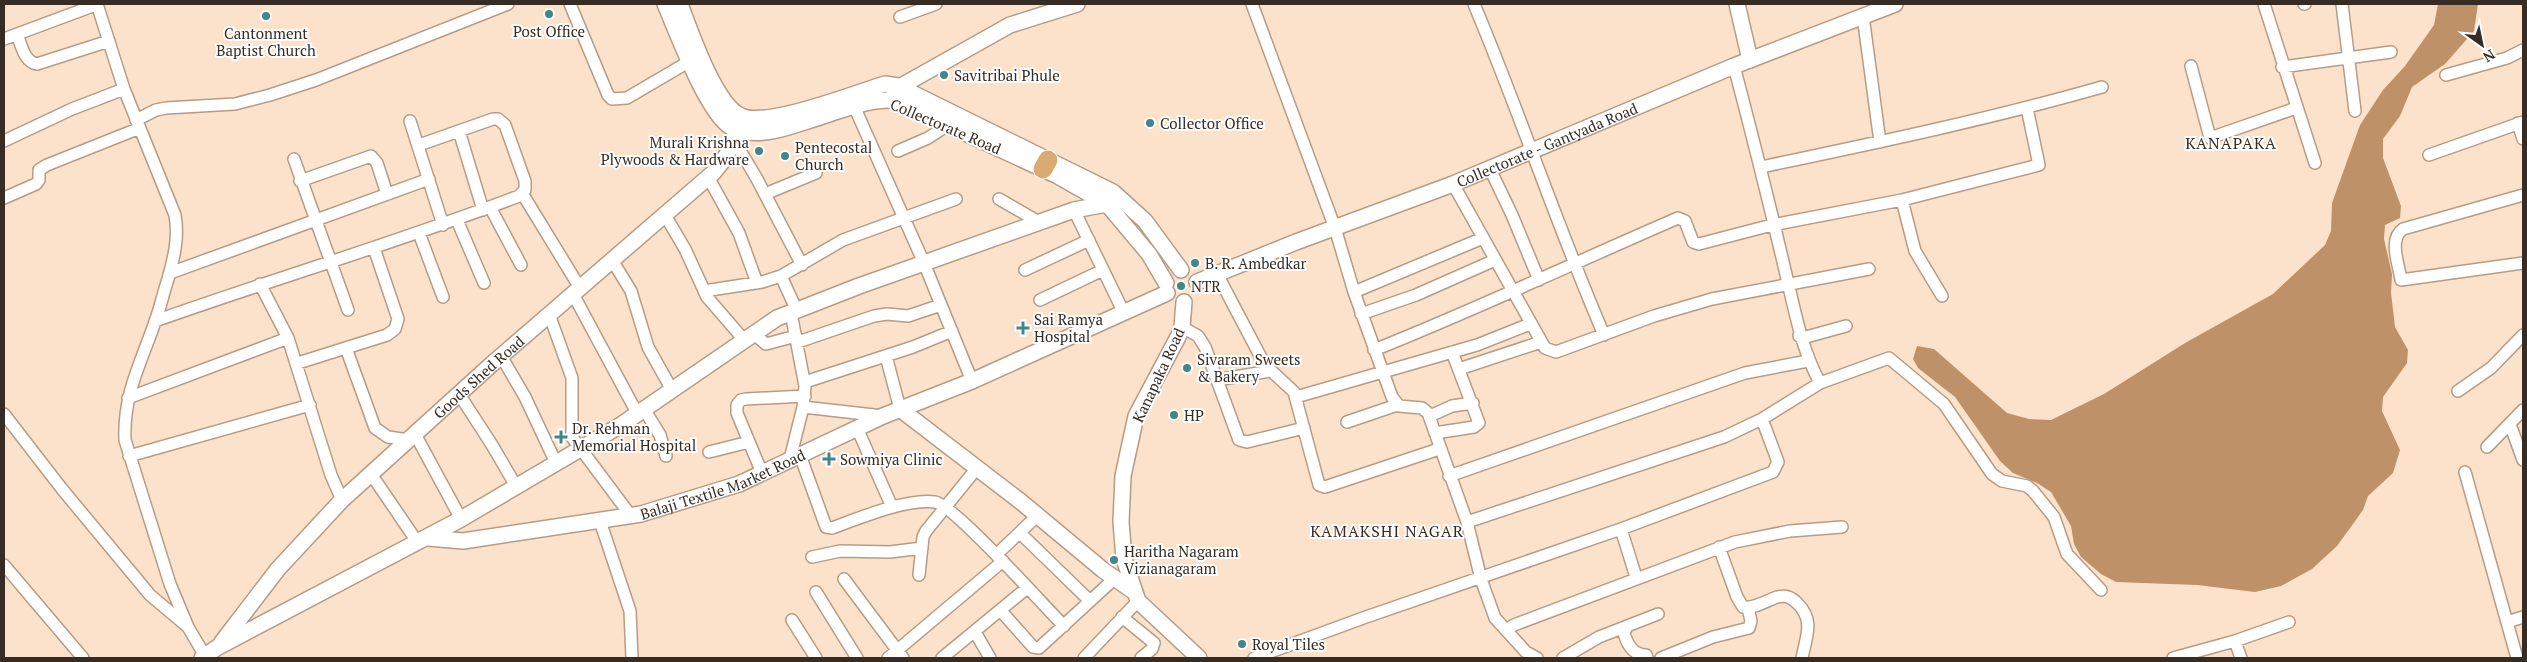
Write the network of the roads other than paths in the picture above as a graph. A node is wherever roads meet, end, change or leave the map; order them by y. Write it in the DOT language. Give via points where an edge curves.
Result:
graph roads {
  1 [pos="98,4"];
  2 [pos="508,4"];
  3 [pos="570,4"];
  4 [pos="665,4"];
  5 [pos="680,4"];
  6 [pos="936,4"];
  7 [pos="1077,4"];
  8 [pos="1252,4"];
  9 [pos="1474,4"];
  10 [pos="1736,4"];
  11 [pos="1895,4"];
  12 [pos="2264,4"];
  13 [pos="2342,4"];
  14 [pos="1053,7"];
  15 [pos="479,9"];
  16 [pos="1864,16"];
  17 [pos="900,17"];
  18 [pos="17,34"];
  19 [pos="4,39"];
  20 [pos="109,41"];
  21 [pos="2523,50"];
  22 [pos="2391,52"];
  23 [pos="2349,58"];
  24 [pos="1750,60"];
  25 [pos="690,61"];
  26 [pos="1734,66"];
  27 [pos="2191,66"];
  28 [pos="2282,67"];
  29 [pos="2446,75"];
  30 [pos="898,86"];
  31 [pos="2102,87"];
  32 [pos="124,89"];
  33 [pos="884,100"];
  34 [pos="854,106"];
  35 [pos="2027,108"];
  36 [pos="2296,108"];
  37 [pos="2356,111"];
  38 [pos="410,121"];
  39 [pos="2521,123"];
  40 [pos="138,124"];
  41 [pos="948,125"];
  42 [pos="738,129"];
  43 [pos="459,131"];
  44 [pos="2523,139"];
  45 [pos="4,141"];
  46 [pos="1880,142"];
  47 [pos="418,145"];
  48 [pos="898,151"];
  49 [pos="1533,151"];
  50 [pos="2429,155"];
  51 [pos="294,159"];
  52 [pos="2315,163"];
  53 [pos="1046,165"];
  54 [pos="1760,167"];
  55 [pos="1490,169"];
  56 [pos="816,173"];
  57 [pos="708,178"];
  58 [pos="429,179"];
  59 [pos="300,181"];
  60 [pos="1454,184"];
  61 [pos="522,193"];
  62 [pos="387,194"];
  63 [pos="765,194"];
  64 [pos="2523,195"];
  65 [pos="4,198"];
  66 [pos="956,199"];
  67 [pos="999,199"];
  68 [pos="1902,200"];
  69 [pos="1107,204"];
  70 [pos="486,208"];
  71 [pos="1074,210"];
  72 [pos="664,215"];
  73 [pos="904,218"];
  74 [pos="315,220"];
  75 [pos="457,220"];
  76 [pos="1039,222"];
  77 [pos="443,225"];
  78 [pos="1772,225"];
  79 [pos="1335,228"];
  80 [pos="419,233"];
  81 [pos="1483,238"];
  82 [pos="1088,240"];
  83 [pos="1161,242"];
  84 [pos="374,248"];
  85 [pos="1149,254"];
  86 [pos="612,260"];
  87 [pos="1495,260"];
  88 [pos="331,262"];
  89 [pos="924,263"];
  90 [pos="1573,263"];
  91 [pos="2523,263"];
  92 [pos="521,265"];
  93 [pos="802,265"];
  94 [pos="1869,269"];
  95 [pos="1025,270"];
  96 [pos="1103,270"];
  97 [pos="1181,270"];
  98 [pos="170,273"];
  99 [pos="1217,274"];
  100 [pos="781,276"];
  101 [pos="1539,280"];
  102 [pos="1197,282"];
  103 [pos="484,283"];
  104 [pos="757,283"];
  105 [pos="260,284"];
  106 [pos="1788,284"];
  107 [pos="1166,288"];
  108 [pos="576,291"];
  109 [pos="704,291"];
  110 [pos="1354,292"];
  111 [pos="1513,292"];
  112 [pos="1942,296"];
  113 [pos="443,297"];
  114 [pos="1040,300"];
  115 [pos="1184,302"];
  116 [pos="941,305"];
  117 [pos="348,310"];
  118 [pos="794,312"];
  119 [pos="1124,312"];
  120 [pos="549,314"];
  121 [pos="1361,314"];
  122 [pos="155,321"];
  123 [pos="1530,324"];
  124 [pos="1846,326"];
  125 [pos="1182,327"];
  126 [pos="952,331"];
  127 [pos="1604,334"];
  128 [pos="2523,335"];
  129 [pos="1799,336"];
  130 [pos="749,337"];
  131 [pos="288,338"];
  132 [pos="797,339"];
  133 [pos="1541,342"];
  134 [pos="346,348"];
  135 [pos="1374,350"];
  136 [pos="1452,352"];
  137 [pos="501,356"];
  138 [pos="886,356"];
  139 [pos="1808,361"];
  140 [pos="298,363"];
  141 [pos="1459,369"];
  142 [pos="1270,370"];
  143 [pos="1382,374"];
  144 [pos="1217,380"];
  145 [pos="972,381"];
  146 [pos="805,382"];
  147 [pos="1820,383"];
  148 [pos="672,390"];
  149 [pos="2458,391"];
  150 [pos="459,394"];
  151 [pos="1296,397"];
  152 [pos="128,398"];
  153 [pos="804,402"];
  154 [pos="1473,403"];
  155 [pos="1397,404"];
  156 [pos="310,405"];
  157 [pos="900,409"];
  158 [pos="2523,410"];
  159 [pos="640,411"];
  160 [pos="4,414"];
  161 [pos="884,416"];
  162 [pos="1430,416"];
  163 [pos="1762,419"];
  164 [pos="1347,422"];
  165 [pos="2510,424"];
  166 [pos="857,428"];
  167 [pos="1304,428"];
  168 [pos="1434,433"];
  169 [pos="412,437"];
  170 [pos="749,442"];
  171 [pos="2487,447"];
  172 [pos="580,448"];
  173 [pos="1439,449"];
  174 [pos="709,452"];
  175 [pos="129,456"];
  176 [pos="666,456"];
  177 [pos="795,457"];
  178 [pos="2523,460"];
  179 [pos="556,463"];
  180 [pos="978,468"];
  181 [pos="2465,472"];
  182 [pos="762,473"];
  183 [pos="371,474"];
  184 [pos="1449,476"];
  185 [pos="516,486"];
  186 [pos="342,500"];
  187 [pos="946,506"];
  188 [pos="892,508"];
  189 [pos="631,516"];
  190 [pos="1037,516"];
  191 [pos="461,519"];
  192 [pos="600,520"];
  193 [pos="1467,522"];
  194 [pos="1842,527"];
  195 [pos="1621,529"];
  196 [pos="1020,533"];
  197 [pos="423,541"];
  198 [pos="1720,547"];
  199 [pos="922,548"];
  200 [pos="812,557"];
  201 [pos="1000,558"];
  202 [pos="4,565"];
  203 [pos="919,575"];
  204 [pos="1636,577"];
  205 [pos="844,579"];
  206 [pos="1114,579"];
  207 [pos="1481,579"];
  208 [pos="1027,588"];
  209 [pos="2101,590"];
  210 [pos="816,592"];
  211 [pos="1090,601"];
  212 [pos="1141,603"];
  213 [pos="1748,608"];
  214 [pos="1001,611"];
  215 [pos="1658,614"];
  216 [pos="2523,616"];
  217 [pos="1122,617"];
  218 [pos="792,620"];
  219 [pos="2289,622"];
  220 [pos="2507,622"];
  221 [pos="1064,626"];
  222 [pos="1627,626"];
  223 [pos="188,627"];
  224 [pos="1506,630"];
  225 [pos="975,632"];
  226 [pos="2236,641"];
  227 [pos="218,647"];
  228 [pos="896,656"];
  229 [pos="203,657"];
  230 [pos="83,658"];
  231 [pos="632,658"];
  232 [pos="816,658"];
  233 [pos="857,658"];
  234 [pos="942,658"];
  235 [pos="990,658"];
  236 [pos="1084,658"];
  237 [pos="1141,658"];
  238 [pos="1199,658"];
  239 [pos="1254,658"];
  240 [pos="1536,658"];
  241 [pos="1563,658"];
  242 [pos="1647,658"];
  243 [pos="1662,658"];
  244 [pos="1802,658"];
  245 [pos="2173,658"];
  246 [pos="2241,658"];
  247 [pos="2517,658"];
  1 -- 18 [label="street"];
  1 -- 20 [label="street"];
  2 -- 15 [label="street"];
  3 -- 25 [label="street" via="612,99 627,98"];
  4 -- 25 [label="street, Collectorate Road"];
  5 -- 42 [label="street" via="700,56"];
  6 -- 17 [label="street"];
  7 -- 14 [label="street"];
  8 -- 79 [label="street"];
  9 -- 49 [label="street"];
  10 -- 24 [label="street"];
  11 -- 16 [label="street, Collectorate - Gantyada Road"];
  12 -- 28 [label="street"];
  13 -- 23 [label="street"];
  14 -- 30 [label="street" via="1010,25"];
  15 -- 40 [label="street" via="316,80 235,104 156,110"];
  16 -- 24 [label="street, Collectorate - Gantyada Road"];
  16 -- 46 [label="street"];
  18 -- 19 [label="street"];
  18 -- 20 [label="street" via="27,58 37,64"];
  20 -- 32 [label="street"];
  21 -- 29 [label="street" via="2507,58"];
  22 -- 23 [label="street"];
  23 -- 28 [label="street"];
  23 -- 37 [label="street"];
  24 -- 26 [label="street, Collectorate - Gantyada Road"];
  25 -- 42 [label="street, Collectorate Road" via="716,114"];
  26 -- 49 [label="street, Collectorate - Gantyada Road"];
  26 -- 54 [label="street"];
  27 -- 36 [label="street" via="2210,138"];
  28 -- 36 [label="street"];
  30 -- 33 [label="street"];
  30 -- 42 [label="street, Collectorate Road" via="885,84"];
  30 -- 53 [label="street, Collectorate Road"];
  31 -- 35 [label="street"];
  32 -- 40 [label="street"];
  32 -- 45 [label="street"];
  33 -- 34 [label="street, Collectorate Road"];
  33 -- 41 [label="street, Collectorate Road" via="894,100"];
  34 -- 42 [label="street, Collectorate Road" via="775,131"];
  34 -- 73 [label="street"];
  35 -- 46 [label="street"];
  35 -- 68 [label="street" via="2039,165"];
  36 -- 52 [label="street"];
  38 -- 47 [label="street"];
  39 -- 44 [label="street"];
  39 -- 50 [label="street"];
  40 -- 65 [label="street" via="47,165 39,170 36,184"];
  40 -- 98 [label="street" via="175,215 178,230"];
  41 -- 48 [label="street"];
  41 -- 53 [label="street, Collectorate Road"];
  42 -- 57 [label="street, Goods Shed Road" via="728,157"];
  42 -- 63 [label="street"];
  43 -- 47 [label="street"];
  43 -- 61 [label="street" via="493,119 502,121 525,181"];
  43 -- 70 [label="street"];
  46 -- 54 [label="street"];
  47 -- 58 [label="street"];
  49 -- 55 [label="street, Collectorate - Gantyada Road"];
  49 -- 90 [label="street"];
  51 -- 59 [label="street"];
  53 -- 69 [label="street, Collectorate Road"];
  53 -- 83 [label="street, Collectorate Road" via="1113,192 1145,221"];
  54 -- 78 [label="street"];
  55 -- 60 [label="street, Collectorate - Gantyada Road"];
  55 -- 101 [label="street"];
  56 -- 63 [label="street"];
  57 -- 72 [label="street, Goods Shed Road"];
  57 -- 104 [label="street" via="739,233"];
  58 -- 62 [label="street"];
  58 -- 77 [label="street"];
  59 -- 62 [label="street" via="371,156 377,162"];
  59 -- 74 [label="street"];
  60 -- 79 [label="street, Collectorate - Gantyada Road"];
  60 -- 81 [label="street"];
  61 -- 70 [label="street"];
  61 -- 108 [label="street"];
  62 -- 74 [label="street"];
  63 -- 93 [label="street"];
  64 -- 91 [label="street" via="2403,229 2396,234 2395,241 2401,280"];
  66 -- 73 [label="street"];
  67 -- 76 [label="street"];
  68 -- 78 [label="street"];
  68 -- 112 [label="street" via="1915,252"];
  69 -- 71 [label="street, Goods Shed Road"];
  69 -- 85 [label="street, Collectorate Road"];
  70 -- 75 [label="street"];
  70 -- 92 [label="street"];
  71 -- 76 [label="street, Goods Shed Road"];
  71 -- 82 [label="street"];
  72 -- 86 [label="street, Goods Shed Road"];
  72 -- 109 [label="street"];
  73 -- 89 [label="street"];
  73 -- 93 [label="street" via="843,240"];
  74 -- 88 [label="street"];
  74 -- 98 [label="street"];
  75 -- 77 [label="street"];
  75 -- 103 [label="street"];
  76 -- 89 [label="street, Goods Shed Road"];
  77 -- 80 [label="street"];
  78 -- 90 [label="street" via="1697,244 1693,242 1684,220 1678,218"];
  78 -- 106 [label="street"];
  79 -- 99 [label="street, Collectorate - Gantyada Road"];
  79 -- 110 [label="street"];
  80 -- 84 [label="street"];
  80 -- 113 [label="street"];
  81 -- 87 [label="street"];
  81 -- 110 [label="street"];
  82 -- 95 [label="street"];
  82 -- 96 [label="street"];
  83 -- 85 [label="street"];
  83 -- 97 [label="street, Collectorate Road"];
  84 -- 88 [label="street"];
  84 -- 134 [label="street" via="398,319 397,325 387,335"];
  85 -- 107 [label="street, Collectorate Road"];
  86 -- 108 [label="street, Goods Shed Road"];
  86 -- 148 [label="street" via="631,290 648,346"];
  87 -- 111 [label="street"];
  87 -- 121 [label="street" via="1416,295"];
  88 -- 105 [label="street"];
  88 -- 117 [label="street"];
  89 -- 116 [label="street"];
  89 -- 118 [label="street, Goods Shed Road"];
  90 -- 101 [label="street"];
  90 -- 127 [label="street"];
  93 -- 100 [label="street"];
  94 -- 106 [label="street"];
  96 -- 114 [label="street"];
  96 -- 119 [label="street"];
  97 -- 102 [label="street, Collectorate Road" via="1191,274"];
  97 -- 107 [label="street" via="1172,274"];
  98 -- 122 [label="street"];
  99 -- 102 [label="street, Collectorate - Gantyada Road"];
  99 -- 142 [label="street"];
  100 -- 104 [label="street"];
  100 -- 118 [label="street"];
  101 -- 111 [label="street"];
  102 -- 115 [label="street" via="1196,293"];
  104 -- 109 [label="street"];
  105 -- 122 [label="street"];
  105 -- 131 [label="street"];
  106 -- 127 [label="street" via="1704,302"];
  106 -- 129 [label="street"];
  107 -- 115 [label="street" via="1174,300"];
  107 -- 119 [label="street, Balaji Textile Market Road"];
  108 -- 120 [label="street, Goods Shed Road"];
  108 -- 159 [label="street"];
  109 -- 130 [label="street" via="719,312"];
  110 -- 121 [label="street"];
  111 -- 123 [label="street"];
  111 -- 135 [label="street"];
  115 -- 125 [label="street, Kanapaka Road"];
  116 -- 126 [label="street"];
  116 -- 132 [label="street" via="908,316 874,316"];
  118 -- 130 [label="street, Goods Shed Road" via="777,318"];
  118 -- 132 [label="street"];
  119 -- 145 [label="street, Balaji Textile Market Road"];
  120 -- 137 [label="street, Goods Shed Road"];
  120 -- 172 [label="street" via="572,378 571,433"];
  121 -- 135 [label="street"];
  122 -- 152 [label="street"];
  123 -- 133 [label="street"];
  123 -- 136 [label="street"];
  124 -- 129 [label="street"];
  125 -- 144 [label="street" via="1202,341"];
  125 -- 212 [label="street, Kanapaka Road" via="1136,416 1126,457 1122,522 1124,559"];
  126 -- 138 [label="street"];
  126 -- 145 [label="street"];
  127 -- 133 [label="street" via="1556,352 1547,350"];
  128 -- 149 [label="street" via="2491,368"];
  129 -- 139 [label="street"];
  130 -- 132 [label="street" via="766,344"];
  130 -- 148 [label="street, Goods Shed Road"];
  131 -- 140 [label="street"];
  131 -- 152 [label="street"];
  132 -- 146 [label="street"];
  133 -- 141 [label="street"];
  134 -- 140 [label="street"];
  134 -- 169 [label="street" via="375,428 388,437"];
  135 -- 143 [label="street"];
  136 -- 141 [label="street"];
  136 -- 143 [label="street"];
  137 -- 150 [label="street, Goods Shed Road"];
  137 -- 179 [label="street" via="525,397"];
  138 -- 146 [label="street"];
  138 -- 157 [label="street"];
  139 -- 147 [label="street"];
  139 -- 184 [label="street" via="1745,373"];
  140 -- 156 [label="street"];
  141 -- 154 [label="street"];
  142 -- 144 [label="street"];
  142 -- 151 [label="street" via="1290,386"];
  143 -- 151 [label="street"];
  143 -- 155 [label="street"];
  144 -- 167 [label="street" via="1236,436 1243,442"];
  145 -- 157 [label="street, Balaji Textile Market Road"];
  146 -- 153 [label="street"];
  147 -- 163 [label="street"];
  147 -- 209 [label="street" via="1891,358 1944,404 1992,474 2002,481 2027,486 2033,491 2054,517 2067,554"];
  148 -- 159 [label="street, Goods Shed Road"];
  150 -- 169 [label="street, Goods Shed Road"];
  150 -- 185 [label="street"];
  151 -- 167 [label="street"];
  152 -- 175 [label="street" via="124,419"];
  153 -- 161 [label="street"];
  153 -- 170 [label="street" via="762,397 738,402 738,413"];
  153 -- 177 [label="street"];
  154 -- 162 [label="street" via="1452,406"];
  154 -- 168 [label="street" via="1480,420 1477,426"];
  155 -- 162 [label="street" via="1422,408"];
  155 -- 164 [label="street"];
  156 -- 175 [label="street"];
  156 -- 186 [label="street"];
  157 -- 161 [label="street, Balaji Textile Market Road"];
  157 -- 180 [label="street"];
  158 -- 165 [label="street"];
  159 -- 172 [label="street, Goods Shed Road"];
  159 -- 176 [label="street" via="660,435"];
  160 -- 223 [label="street" via="150,595"];
  161 -- 166 [label="street, Balaji Textile Market Road"];
  162 -- 168 [label="street"];
  163 -- 193 [label="street" via="1685,452"];
  163 -- 195 [label="street" via="1778,462 1773,472"];
  165 -- 171 [label="street"];
  165 -- 178 [label="street"];
  166 -- 177 [label="street, Balaji Textile Market Road"];
  166 -- 188 [label="street"];
  167 -- 173 [label="street" via="1316,482 1322,487"];
  168 -- 173 [label="street"];
  169 -- 183 [label="street, Goods Shed Road"];
  169 -- 191 [label="street"];
  170 -- 174 [label="street"];
  170 -- 182 [label="street"];
  172 -- 179 [label="street, Goods Shed Road"];
  172 -- 189 [label="street"];
  173 -- 184 [label="street"];
  175 -- 223 [label="street" via="170,584"];
  177 -- 182 [label="street, Balaji Textile Market Road"];
  177 -- 188 [label="street" via="826,528"];
  179 -- 185 [label="street, Goods Shed Road"];
  180 -- 187 [label="street"];
  180 -- 190 [label="street"];
  181 -- 220 [label="street"];
  182 -- 189 [label="street, Balaji Textile Market Road" via="739,484"];
  183 -- 186 [label="street, Goods Shed Road"];
  183 -- 197 [label="street"];
  184 -- 193 [label="street"];
  185 -- 191 [label="street, Goods Shed Road"];
  186 -- 227 [label="street, Goods Shed Road" via="278,569"];
  187 -- 188 [label="street" via="935,502"];
  187 -- 199 [label="street" via="926,531"];
  187 -- 201 [label="street"];
  189 -- 192 [label="street, Balaji Textile Market Road"];
  190 -- 196 [label="street"];
  190 -- 206 [label="street"];
  191 -- 197 [label="street, Goods Shed Road"];
  192 -- 197 [label="street, Balaji Textile Market Road" via="463,541"];
  192 -- 231 [label="street" via="630,611"];
  193 -- 207 [label="street"];
  194 -- 198 [label="street" via="1790,531"];
  195 -- 204 [label="street"];
  195 -- 207 [label="street"];
  196 -- 201 [label="street"];
  196 -- 211 [label="street"];
  197 -- 227 [label="street, Goods Shed Road"];
  198 -- 204 [label="street"];
  198 -- 213 [label="street" via="1741,605"];
  199 -- 200 [label="street" via="890,552 840,551"];
  199 -- 203 [label="street"];
  201 -- 208 [label="street"];
  201 -- 228 [label="street"];
  202 -- 230 [label="street"];
  204 -- 224 [label="street"];
  205 -- 228 [label="street"];
  206 -- 211 [label="street"];
  206 -- 212 [label="street"];
  207 -- 224 [label="street" via="1495,618"];
  207 -- 239 [label="street"];
  208 -- 214 [label="street"];
  208 -- 221 [label="street"];
  210 -- 233 [label="street"];
  211 -- 221 [label="street"];
  212 -- 217 [label="street"];
  212 -- 238 [label="street"];
  213 -- 243 [label="street" via="1749,628"];
  213 -- 244 [label="street" via="1778,597 1791,598 1802,608 1808,619"];
  214 -- 221 [label="street" via="1036,648"];
  214 -- 225 [label="street"];
  215 -- 222 [label="street"];
  216 -- 220 [label="street"];
  217 -- 236 [label="street"];
  217 -- 237 [label="street" via="1154,643"];
  218 -- 232 [label="street"];
  219 -- 226 [label="street"];
  220 -- 247 [label="street"];
  222 -- 241 [label="street" via="1588,642"];
  222 -- 242 [label="street" via="1624,633 1630,648"];
  223 -- 229 [label="street"];
  224 -- 240 [label="street"];
  225 -- 234 [label="street"];
  225 -- 235 [label="street"];
  226 -- 245 [label="street"];
  226 -- 246 [label="street"];
  227 -- 229 [label="street, Goods Shed Road"];
}
